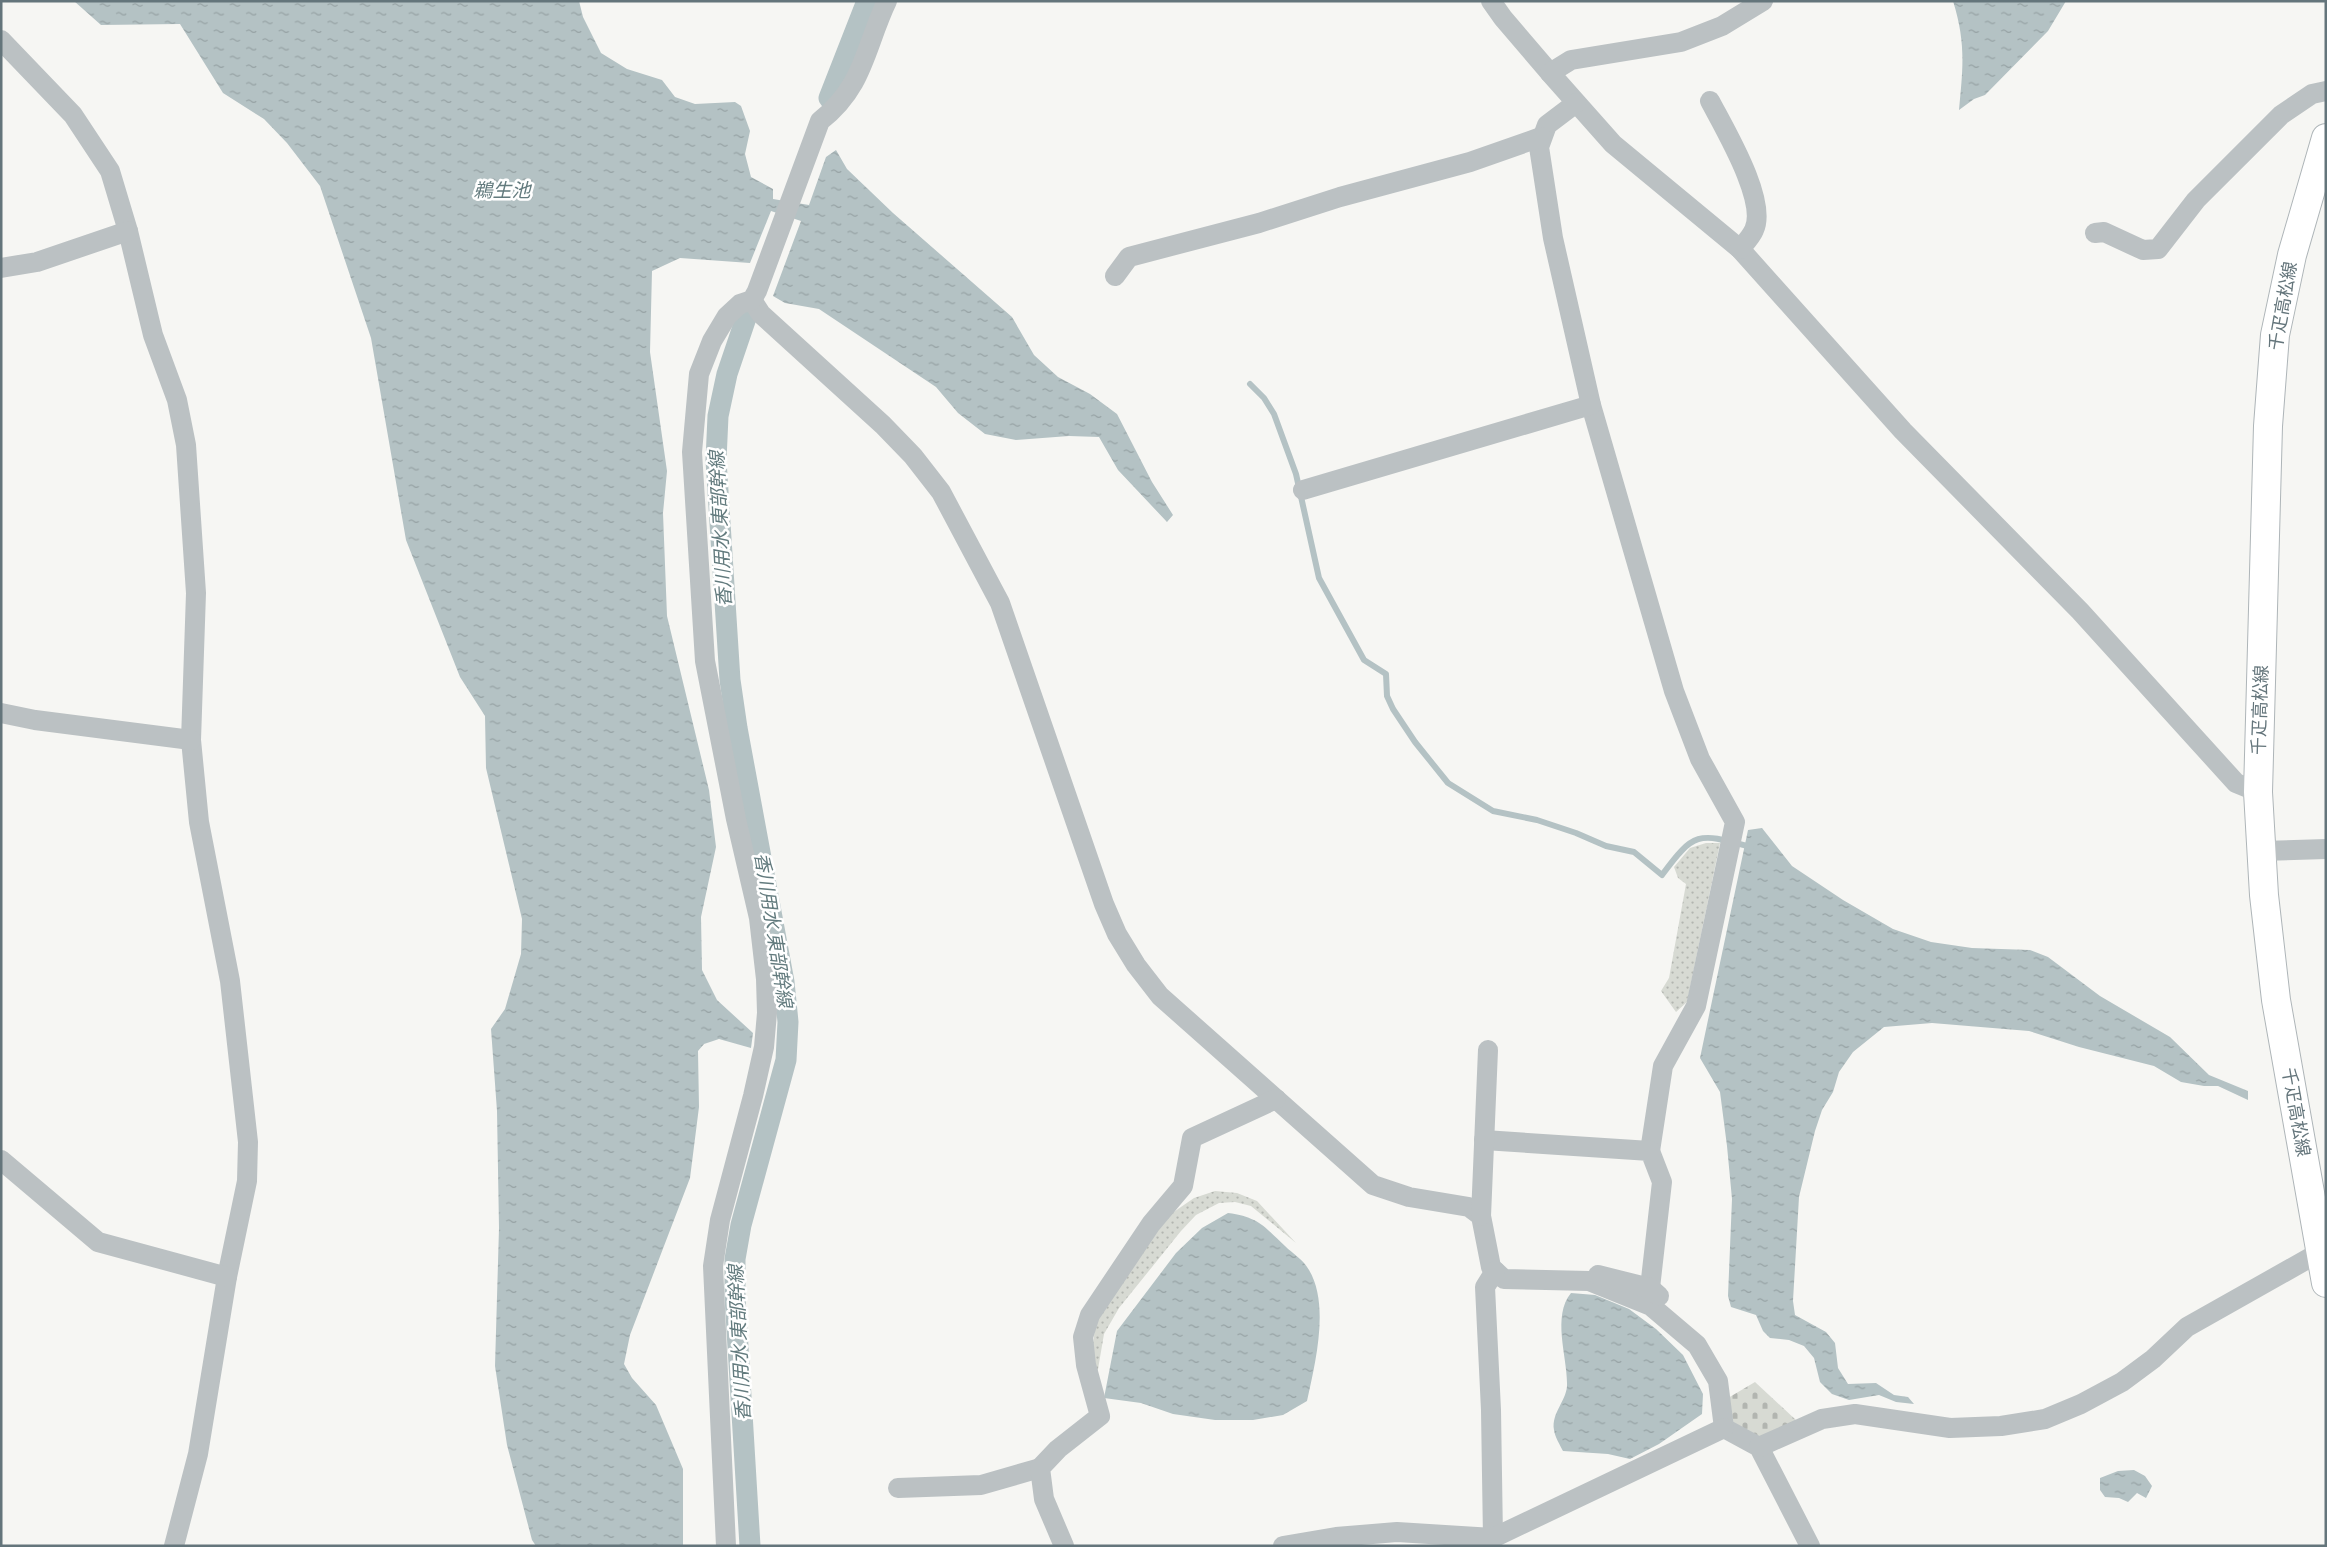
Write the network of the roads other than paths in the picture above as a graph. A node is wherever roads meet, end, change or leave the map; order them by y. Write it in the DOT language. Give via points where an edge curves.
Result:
graph roads {
  1 [pos="887,1"];
  2 [pos="1492,1"];
  3 [pos="1763,1"];
  4 [pos="1,40"];
  5 [pos="1550,73"];
  6 [pos="2326,91"];
  7 [pos="1710,101"];
  8 [pos="1576,103"];
  9 [pos="1541,137"];
  10 [pos="2326,138"];
  11 [pos="128,231"];
  12 [pos="2095,233"];
  13 [pos="1740,250"];
  14 [pos="1,268"];
  15 [pos="1115,276"];
  16 [pos="755,296"];
  17 [pos="1591,406"];
  18 [pos="1304,490"];
  19 [pos="1,714"];
  20 [pos="191,740"];
  21 [pos="2258,792"];
  22 [pos="2326,849"];
  23 [pos="2261,851"];
  24 [pos="1488,1050"];
  25 [pos="1276,1099"];
  26 [pos="1484,1140"];
  27 [pos="1650,1151"];
  28 [pos="1,1160"];
  29 [pos="1481,1216"];
  30 [pos="2324,1268"];
  31 [pos="1495,1271"];
  32 [pos="227,1277"];
  33 [pos="1565,1281"];
  34 [pos="1650,1288"];
  35 [pos="1697,1345"];
  36 [pos="1724,1428"];
  37 [pos="1760,1447"];
  38 [pos="1040,1468"];
  39 [pos="898,1488"];
  40 [pos="1493,1538"];
  41 [pos="174,1546"];
  42 [pos="726,1546"];
  43 [pos="1064,1546"];
  44 [pos="1284,1546"];
  45 [pos="1810,1546"];
  1 -- 16 [label="street" via="850,91 820,121"];
  2 -- 5 [label="street"];
  3 -- 5 [label="street" via="1722,26 1681,42 1571,60"];
  4 -- 11 [label="street" via="73,114 91,140 110,171"];
  5 -- 8 [label="street"];
  6 -- 12 [label="street" via="2312,94 2281,115 2196,200 2158,249 2143,250 2104,232"];
  7 -- 13 [label="street" via="1738,154 1757,207 1755,230"];
  8 -- 9 [label="street" via="1547,125"];
  8 -- 13 [label="street" via="1613,144"];
  9 -- 15 [label="street" via="1470,162 1129,257"];
  9 -- 17 [label="street" via="1539,147 1553,238"];
  10 -- 21 [label="main road, 千疋高松線" via="2292,255 2275,335 2268,426"];
  11 -- 14 [label="street" via="37,262"];
  11 -- 20 [label="street" via="153,335 177,400 186,445 196,593"];
  13 -- 21 [label="street" via="1903,431 2080,611 2236,783"];
  16 -- 25 [label="street" via="761,314 883,425 941,492 1000,603 1116,934 1160,996"];
  16 -- 42 [label="street" via="727,316 712,341 699,374 692,452 706,661 736,819 759,918 766,979 764,1046 720,1220 713,1266"];
  17 -- 18 [label="street"];
  17 -- 27 [label="street" via="1674,691 1700,759 1734,822 1696,1006 1663,1066"];
  19 -- 20 [label="street"];
  20 -- 32 [label="street" via="199,822 230,981 248,1142 247,1180"];
  21 -- 23 [label="main road, 千疋高松線"];
  22 -- 23 [label="street"];
  23 -- 30 [label="main road, 千疋高松線" via="2276,1000"];
  24 -- 26 [label="street"];
  25 -- 29 [label="street" via="1373,1185 1409,1197 1469,1207"];
  25 -- 38 [label="street" via="1192,1138 1183,1186 1151,1224 1090,1315 1083,1337 1086,1365 1100,1416 1058,1449"];
  26 -- 27 [label="street"];
  26 -- 29 [label="street"];
  27 -- 34 [label="street" via="1662,1182"];
  28 -- 32 [label="street" via="98,1242"];
  29 -- 31 [label="street" via="1491,1267"];
  30 -- 37 [label="street" via="2187,1327 2122,1382 2045,1419 2001,1426 1950,1428 1855,1414 1822,1419"];
  31 -- 33 [label="street" via="1504,1279"];
  31 -- 40 [label="street" via="1485,1287"];
  32 -- 41 [label="street" via="198,1454"];
  33 -- 34 [label="street" via="1593,1274"];
  33 -- 35 [label="street" via="1588,1281 1651,1306"];
  34 -- 35 [label="street" via="1672,1308"];
  35 -- 36 [label="street" via="1718,1381"];
  36 -- 37 [label="street"];
  36 -- 40 [label="street"];
  37 -- 45 [label="street"];
  38 -- 39 [label="street" via="981,1486"];
  38 -- 43 [label="street" via="1044,1499"];
  40 -- 44 [label="street" via="1397,1532 1336,1537"];
}
